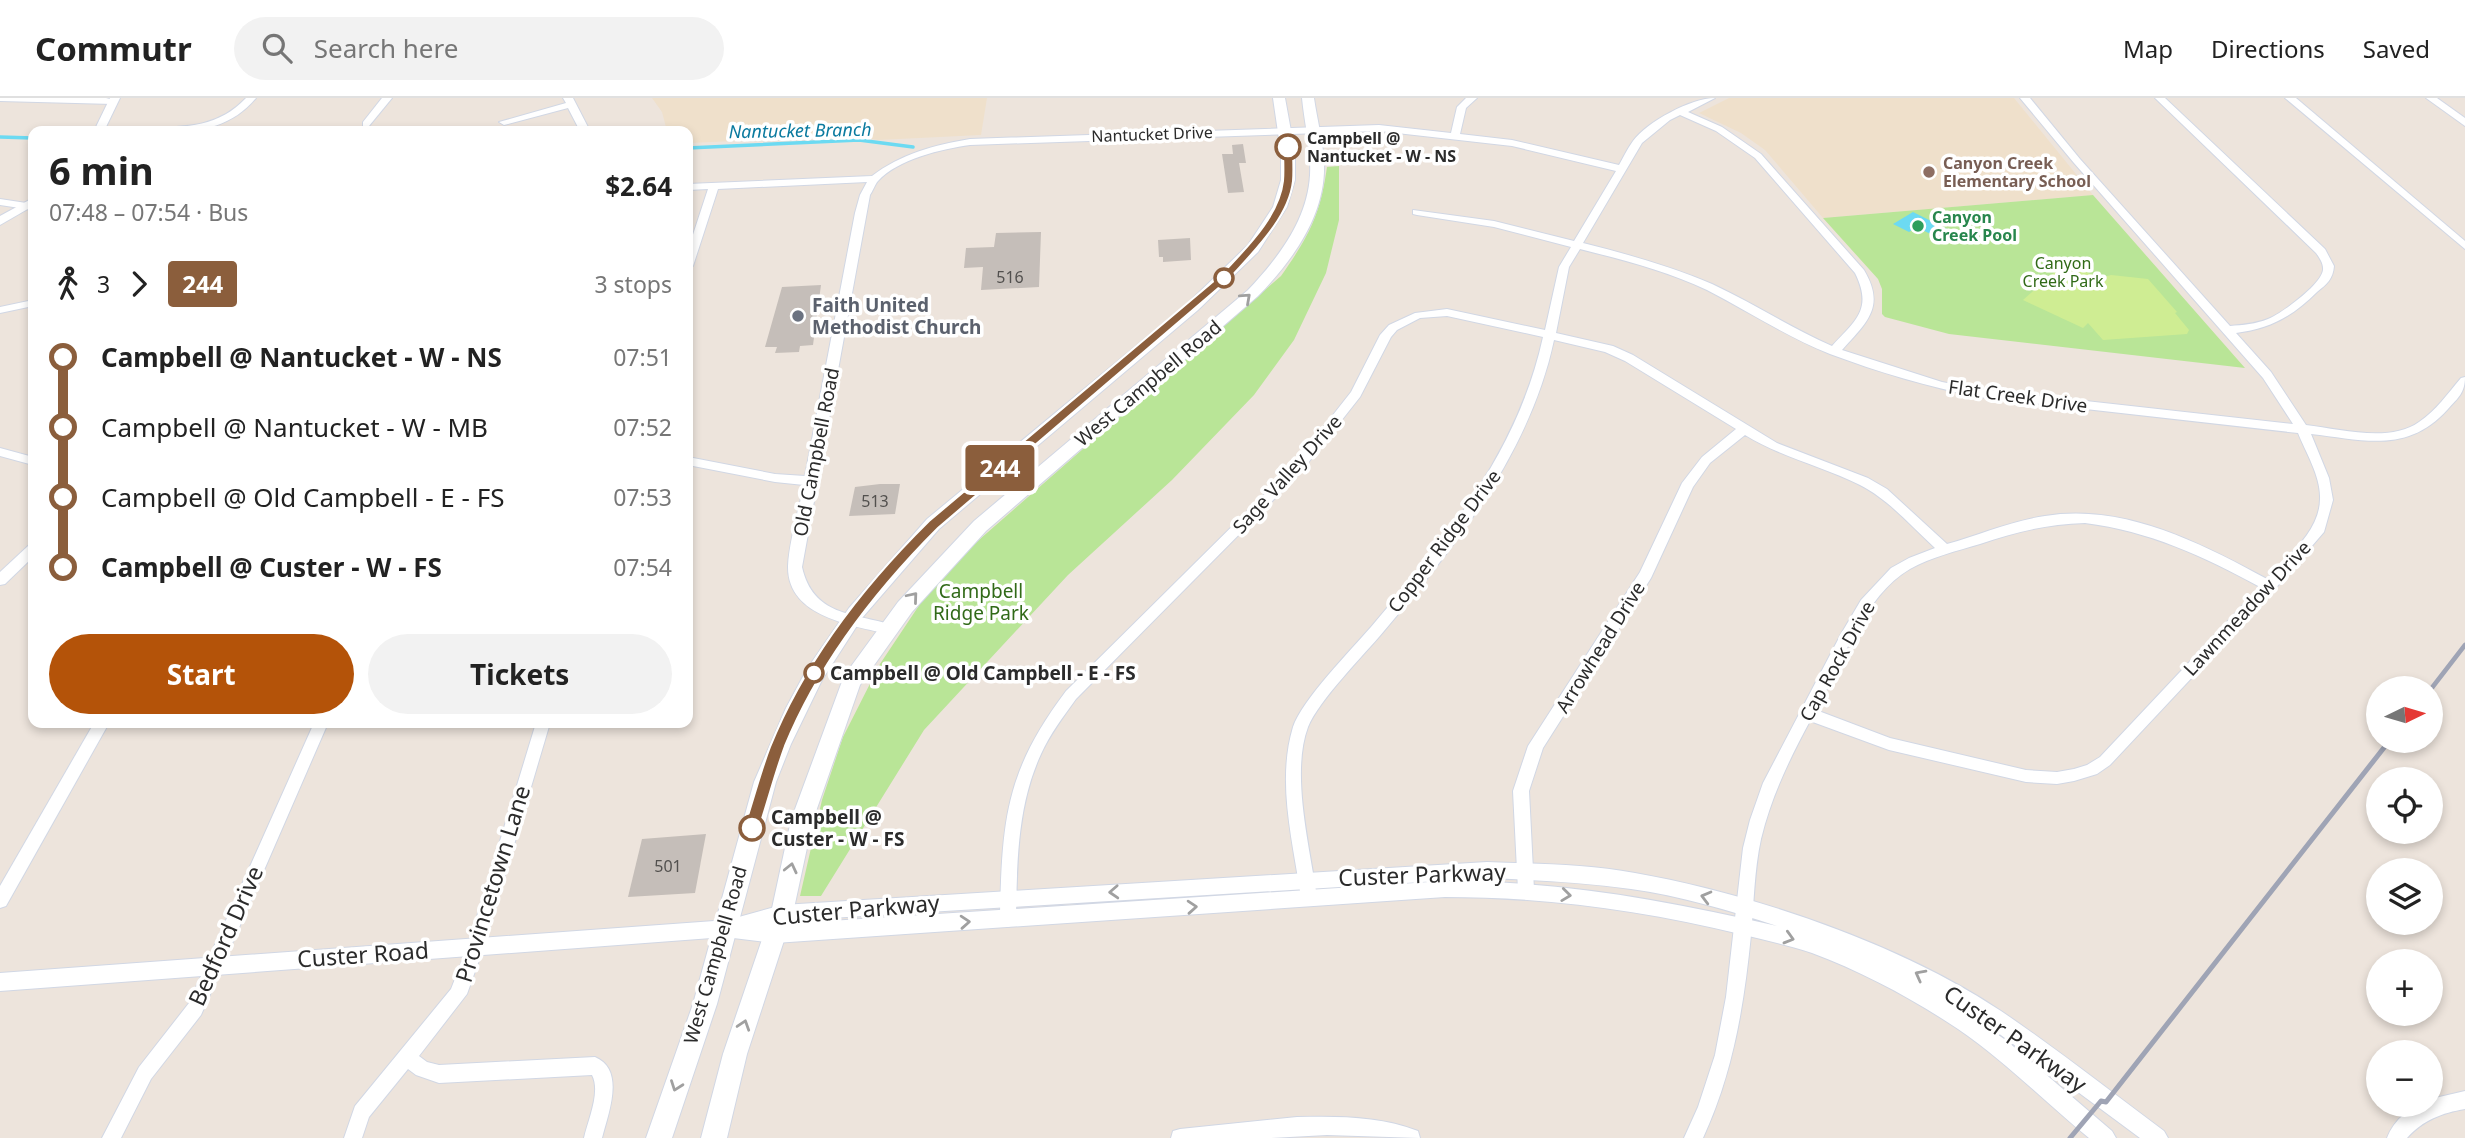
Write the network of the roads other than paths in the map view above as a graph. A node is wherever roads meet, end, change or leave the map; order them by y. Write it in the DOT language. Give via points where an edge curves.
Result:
graph roads {
  1 [pos="251,98"];
  2 [pos="387,98"];
  3 [pos="1279,98"];
  4 [pos="1308,98"];
  5 [pos="1472,98"];
  6 [pos="1710,98"];
  7 [pos="2025,98"];
  8 [pos="2160,98"];
  9 [pos="2290,98"];
  10 [pos="2431,98"];
  11 [pos="0,99"];
  12 [pos="114,99"];
  13 [pos="569,101"];
  14 [pos="1680,111"];
  15 [pos="2463,120"];
  16 [pos="504,122"];
  17 [pos="366,124"];
  18 [pos="101,126"];
  19 [pos="209,126"];
  20 [pos="582,126"];
  21 [pos="1314,128"];
  22 [pos="1285,129"];
  23 [pos="1455,136"];
  24 [pos="1621,169"];
  25 [pos="874,179"];
  26 [pos="714,186"];
  27 [pos="693,187"];
  28 [pos="0,202"];
  29 [pos="28,204"];
  30 [pos="28,206"];
  31 [pos="1417,212"];
  32 [pos="0,221"];
  33 [pos="1257,240"];
  34 [pos="1575,245"];
  35 [pos="2465,246"];
  36 [pos="1291,247"];
  37 [pos="693,251"];
  38 [pos="28,304"];
  39 [pos="0,310"];
  40 [pos="2228,330"];
  41 [pos="1551,335"];
  42 [pos="1834,351"];
  43 [pos="2465,381"];
  44 [pos="1071,409"];
  45 [pos="1099,424"];
  46 [pos="1744,429"];
  47 [pos="2303,430"];
  48 [pos="0,452"];
  49 [pos="28,460"];
  50 [pos="693,462"];
  51 [pos="809,481"];
  52 [pos="1945,550"];
  53 [pos="28,554"];
  54 [pos="0,580"];
  55 [pos="2269,586"];
  56 [pos="851,619"];
  57 [pos="888,629"];
  58 [pos="1807,713"];
  59 [pos="99,728"];
  60 [pos="319,728"];
  61 [pos="541,728"];
  62 [pos="1525,880"];
  63 [pos="1308,890"];
  64 [pos="1008,898"];
  65 [pos="0,901"];
  66 [pos="1744,917"];
  67 [pos="1008,919"];
  68 [pos="778,923"];
  69 [pos="725,928"];
  70 [pos="476,946"];
  71 [pos="214,966"];
  72 [pos="0,982"];
  73 [pos="408,1058"];
  74 [pos="2465,1100"];
  75 [pos="111,1138"];
  76 [pos="353,1138"];
  77 [pos="593,1138"];
  78 [pos="659,1138"];
  79 [pos="713,1138"];
  80 [pos="1180,1138"];
  81 [pos="1411,1138"];
  82 [pos="1693,1138"];
  83 [pos="2105,1138"];
  84 [pos="2157,1138"];
  85 [pos="2396,1138"];
  1 -- 19 [label="street" via="239,113"];
  2 -- 17 [label="street"];
  3 -- 22 [label="main road, West Campbell Road"];
  4 -- 21 [label="main road, West Campbell Road"];
  5 -- 23 [label="street" via="1462,107"];
  6 -- 14 [label="street, Copper Ridge Drive"];
  7 -- 40 [label="street, Lawnmeadow Drive"];
  8 -- 40 [label="street" via="2321,251 2329,265 2328,276 2278,320"];
  9 -- 35 [label="street"];
  10 -- 15 [label="street"];
  11 -- 12 [label="street"];
  12 -- 18 [label="street"];
  13 -- 16 [label="street"];
  13 -- 20 [label="street"];
  14 -- 24 [label="street, Copper Ridge Drive" via="1638,141"];
  14 -- 42 [label="street" via="1719,129 1758,156 1860,272 1871,291 1871,305"];
  21 -- 22 [label="street, Nantucket Drive"];
  21 -- 23 [label="street, Nantucket Drive" via="1379,128"];
  21 -- 36 [label="main road, West Campbell Road" via="1314,199"];
  22 -- 25 [label="street, Nantucket Drive" via="970,142 923,151"];
  22 -- 33 [label="main road, West Campbell Road" via="1288,183 1277,213"];
  23 -- 24 [label="street, Nantucket Drive" via="1511,143"];
  24 -- 34 [label="street, Copper Ridge Drive"];
  25 -- 26 [label="street"];
  25 -- 51 [label="street, Old Campbell Road" via="860,213"];
  26 -- 27 [label="street"];
  26 -- 37 [label="street"];
  28 -- 29 [label="street"];
  30 -- 32 [label="street"];
  31 -- 34 [label="street, Flat Creek Drive" via="1494,224"];
  33 -- 36 [label="main road"];
  33 -- 44 [label="main road, West Campbell Road" via="1207,294"];
  34 -- 41 [label="street, Copper Ridge Drive" via="1561,277"];
  34 -- 42 [label="street, Flat Creek Drive" via="1693,280"];
  45 -- 36 [label="main road, West Campbell Road, one-way" via="1253,293"];
  38 -- 39 [label="street"];
  40 -- 47 [label="street, Lawnmeadow Drive" via="2267,375"];
  41 -- 46 [label="street, Sage Valley Drive" via="1591,343 1629,358"];
  41 -- 63 [label="street, Copper Ridge Drive" via="1521,425 1499,470 1424,573 1319,698 1301,726 1294,761 1294,797"];
  41 -- 64 [label="street, Sage Valley Drive" via="1445,313 1424,313 1393,326 1356,394 1296,470 1047,724 1017,790"];
  42 -- 47 [label="street, Flat Creek Drive" via="1917,379 1979,393"];
  43 -- 47 [label="street, Flat Creek Drive" via="2432,418 2407,435 2374,438"];
  44 -- 45 [label="main road"];
  44 -- 56 [label="main road, West Campbell Road" via="933,524 891,566"];
  57 -- 45 [label="main road, West Campbell Road, one-way" via="979,526"];
  46 -- 52 [label="street, Sage Valley Drive" via="1882,492"];
  46 -- 62 [label="street, Arrowhead Drive" via="1706,460 1687,486 1646,574 1536,746 1521,791"];
  47 -- 55 [label="street, Lawnmeadow Drive" via="2327,500 2314,537"];
  48 -- 49 [label="street"];
  50 -- 51 [label="street"];
  51 -- 56 [label="street, Old Campbell Road" via="796,579 808,601"];
  52 -- 55 [label="street, Cap Rock Drive" via="2027,524 2055,519 2102,521 2179,541"];
  52 -- 58 [label="street, Cap Rock Drive" via="1901,568 1880,587"];
  53 -- 54 [label="street"];
  55 -- 58 [label="street, Lawnmeadow Drive" via="2105,761 2083,774 2026,776 1889,744"];
  56 -- 57 [label="street, Old Campbell Road"];
  56 -- 69 [label="main road, West Campbell Road" via="811,677 778,747"];
  68 -- 57 [label="main road, West Campbell Road, one-way" via="802,820 822,759 851,682"];
  58 -- 66 [label="street, Cap Rock Drive" via="1768,790 1753,839"];
  59 -- 65 [label="street"];
  60 -- 71 [label="street, Bedford Drive"];
  61 -- 70 [label="street, Provincetown Lane"];
  62 -- 63 [label="street, Custer Parkway" via="1445,889"];
  62 -- 66 [label="street, Custer Parkway" via="1646,905"];
  63 -- 64 [label="street, Custer Parkway, one-way"];
  67 -- 63 [label="street, Custer Parkway, one-way"];
  64 -- 67 [label="street, Sage Valley Drive"];
  64 -- 68 [label="street, Custer Parkway"];
  66 -- 82 [label="street, Cap Rock Drive" via="1725,1058"];
  66 -- 83 [label="street, Custer Parkway, one-way" via="1818,947 1963,1022 2019,1063"];
  84 -- 66 [label="street, Custer Parkway, one-way" via="2037,1048 1951,992 1869,951"];
  68 -- 67 [label="street, Custer Parkway, one-way"];
  68 -- 69 [label="street, Custer Parkway"];
  79 -- 68 [label="main road, West Campbell Road, one-way"];
  69 -- 70 [label="street, Custer Road"];
  69 -- 78 [label="main road, West Campbell Road, one-way" via="705,1004"];
  70 -- 71 [label="street, Custer Road"];
  70 -- 73 [label="street, Provincetown Lane" via="458,994"];
  71 -- 72 [label="street, Custer Road"];
  71 -- 75 [label="street, Bedford Drive" via="195,1009 145,1073"];
  73 -- 76 [label="street, Provincetown Lane" via="362,1112"];
  73 -- 77 [label="street" via="439,1074 595,1066 606,1081"];
  74 -- 85 [label="street" via="2421,1112"];
  80 -- 81 [label="street" via="1360,1126"];
}
